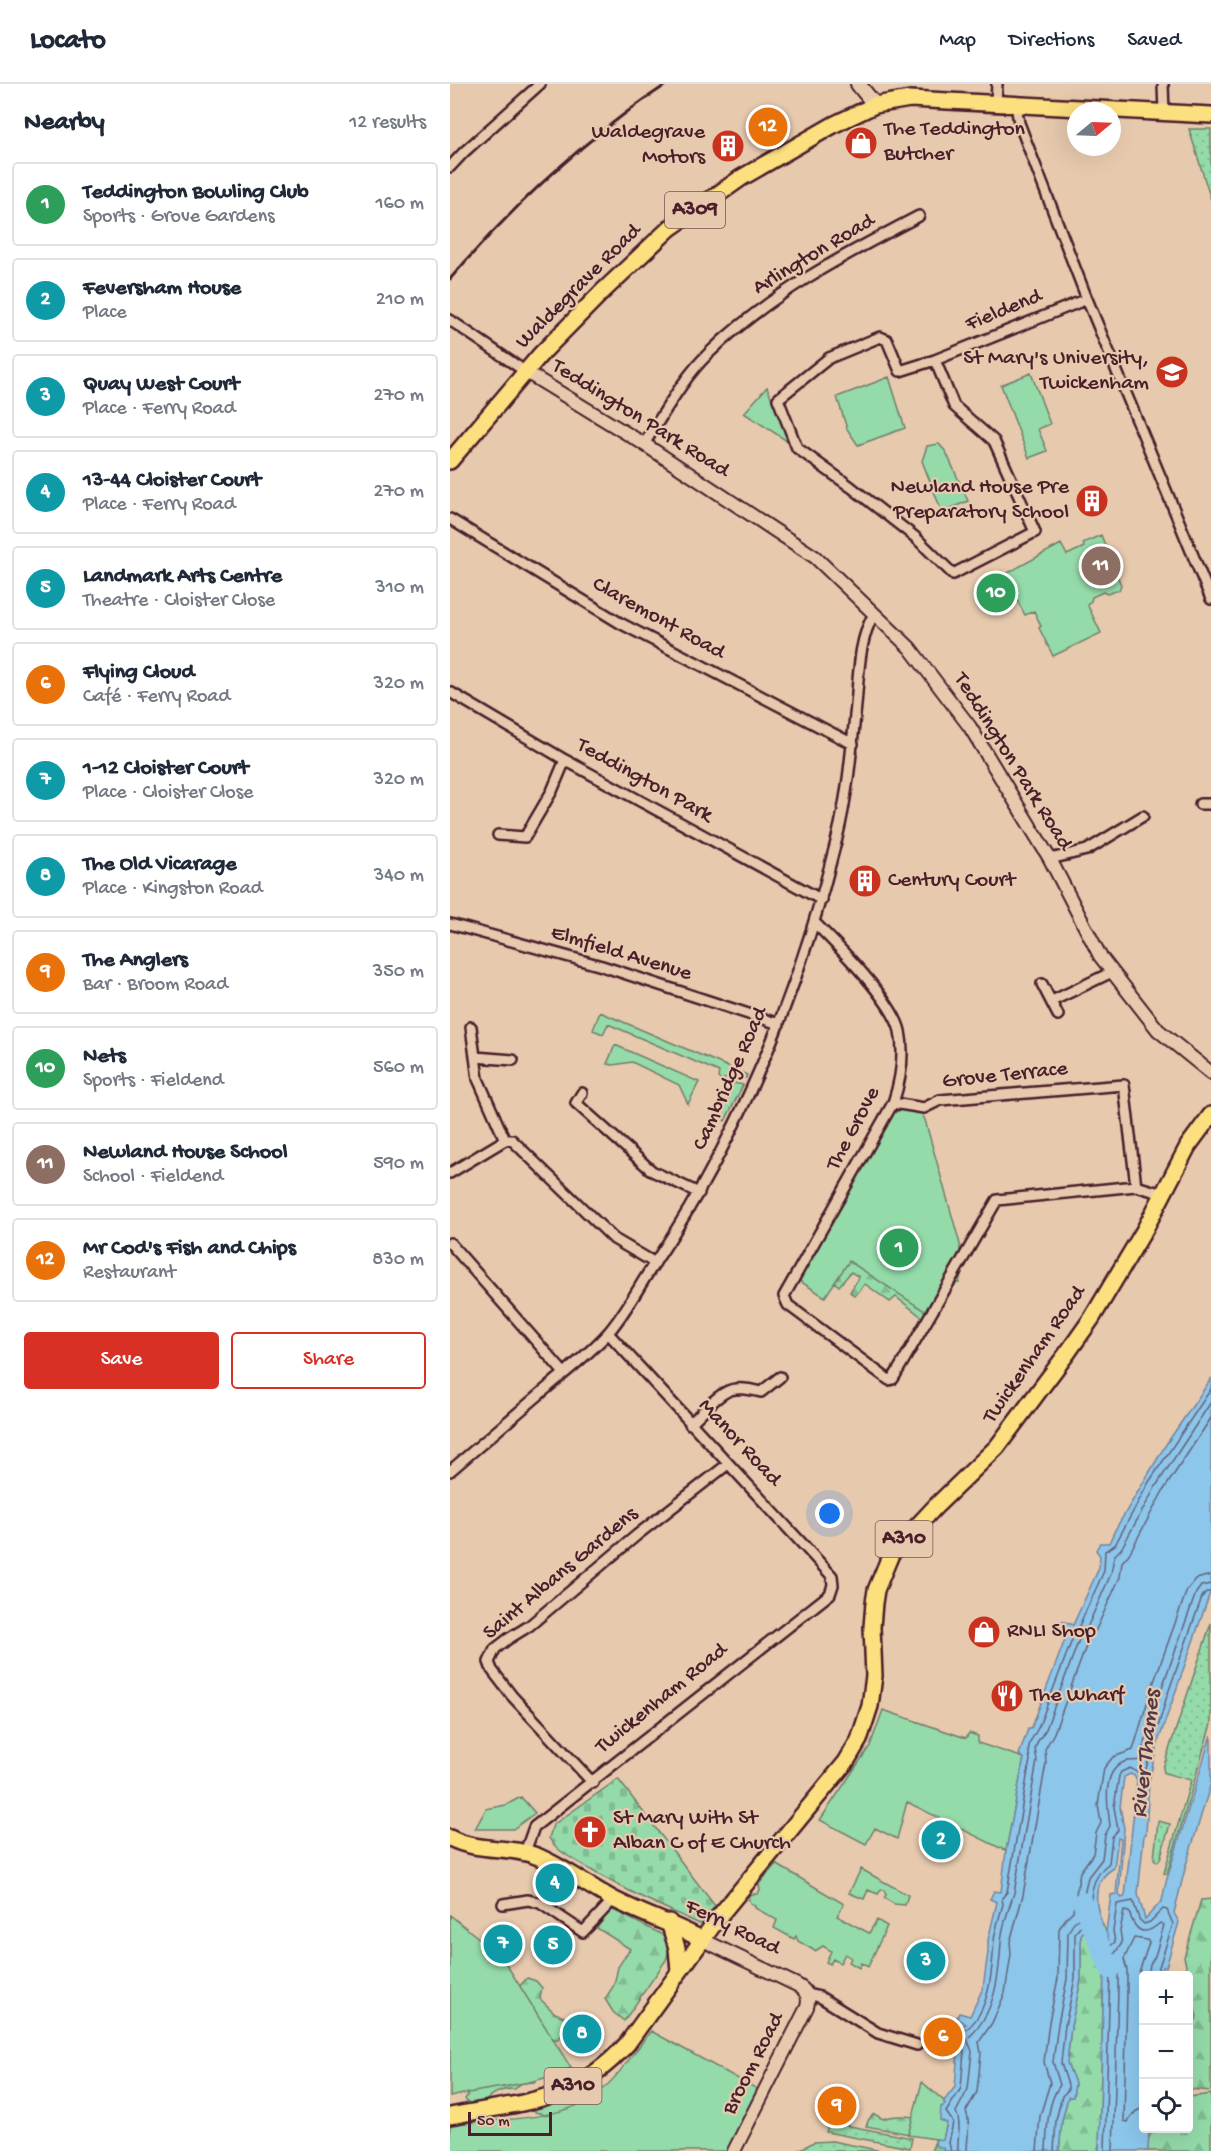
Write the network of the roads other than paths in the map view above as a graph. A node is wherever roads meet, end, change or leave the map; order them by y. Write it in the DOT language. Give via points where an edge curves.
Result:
graph roads {
  1 [pos="540,84"];
  2 [pos="858,84"];
  3 [pos="997,84"];
  4 [pos="1163,84"];
  5 [pos="996,104"];
  6 [pos="875,105"];
  7 [pos="1016,105"];
  8 [pos="1164,114"];
  9 [pos="1211,115"];
  10 [pos="450,167"];
  11 [pos="919,216"];
  12 [pos="1088,299"];
  13 [pos="450,320"];
  14 [pos="935,360"];
  15 [pos="526,372"];
  16 [pos="644,444"];
  17 [pos="450,461"];
  18 [pos="450,519"];
  19 [pos="1211,599"];
  20 [pos="874,614"];
  21 [pos="450,692"];
  22 [pos="853,744"];
  23 [pos="565,760"];
  24 [pos="1200,804"];
  25 [pos="1211,804"];
  26 [pos="1143,816"];
  27 [pos="498,835"];
  28 [pos="1050,860"];
  29 [pos="822,900"];
  30 [pos="450,924"];
  31 [pos="815,924"];
  32 [pos="1112,972"];
  33 [pos="1042,984"];
  34 [pos="1052,1001"];
  35 [pos="1058,1015"];
  36 [pos="778,1024"];
  37 [pos="471,1028"];
  38 [pos="475,1057"];
  39 [pos="513,1060"];
  40 [pos="1211,1073"];
  41 [pos="582,1093"];
  42 [pos="892,1103"];
  43 [pos="1211,1115"];
  44 [pos="505,1140"];
  45 [pos="450,1173"];
  46 [pos="1136,1186"];
  47 [pos="699,1192"];
  48 [pos="1163,1194"];
  49 [pos="450,1243"];
  50 [pos="655,1263"];
  51 [pos="608,1333"];
  52 [pos="564,1373"];
  53 [pos="780,1377"];
  54 [pos="690,1424"];
  55 [pos="728,1464"];
  56 [pos="450,1471"];
  57 [pos="833,1585"];
  58 [pos="593,1783"];
  59 [pos="452,1842"];
  60 [pos="525,1852"];
  61 [pos="614,1899"];
  62 [pos="503,1904"];
  63 [pos="669,1923"];
  64 [pos="704,1940"];
  65 [pos="679,1971"];
  66 [pos="807,1994"];
  67 [pos="916,2045"];
  68 [pos="450,2116"];
  69 [pos="734,2151"];
  1 -- 10 [label="street"];
  2 -- 6 [label="main road"];
  3 -- 5 [label="street"];
  4 -- 8 [label="street"];
  5 -- 6 [label="main road, Waldegrave Road / A309" via="910,99"];
  5 -- 7 [label="main road, Waldegrave Road / A309"];
  6 -- 15 [label="main road, Waldegrave Road / A309" via="741,178 670,228"];
  7 -- 8 [label="main road, Waldegrave Road / A309"];
  7 -- 12 [label="street" via="1019,123"];
  8 -- 9 [label="main road, Waldegrave Road / A309"];
  11 -- 16 [label="street, Arlington Road" via="802,280 754,314 707,354"];
  12 -- 14 [label="street, Fieldend"];
  12 -- 19 [label="street"];
  13 -- 15 [label="street"];
  14 -- 14 [label="street, Fieldend" via="954,406 994,441 1035,532 953,574 915,537 797,448 778,399 829,358 880,337 887,340 900,370"];
  15 -- 16 [label="street, Teddington Park Road"];
  15 -- 17 [label="main road, Waldegrave Road / A309"];
  16 -- 20 [label="street, Teddington Park Road" via="815,557"];
  18 -- 22 [label="street, Claremont Road" via="620,623"];
  20 -- 22 [label="street, Cambridge Road" via="862,647"];
  20 -- 28 [label="street, Teddington Park Road" via="910,648 970,727"];
  21 -- 23 [label="street, Teddington Park"];
  22 -- 29 [label="street, Cambridge Road" via="840,825"];
  23 -- 27 [label="street" via="525,837"];
  23 -- 29 [label="street, Teddington Park"];
  24 -- 25 [label="street"];
  26 -- 28 [label="street" via="1088,850"];
  28 -- 32 [label="street, Teddington Park Road"];
  29 -- 31 [label="street, Cambridge Road"];
  30 -- 36 [label="street, Elmfield Avenue" via="602,966"];
  31 -- 36 [label="street, Cambridge Road"];
  31 -- 42 [label="street, The Grove" via="847,954 895,1018 903,1063"];
  32 -- 34 [label="street"];
  32 -- 40 [label="street, Teddington Park Road" via="1158,1030"];
  33 -- 34 [label="street"];
  34 -- 35 [label="street"];
  36 -- 47 [label="street, Cambridge Road" via="743,1107"];
  37 -- 38 [label="street"];
  38 -- 39 [label="street"];
  38 -- 44 [label="street" via="478,1079"];
  41 -- 47 [label="street" via="576,1102 639,1160 652,1171"];
  42 -- 46 [label="street, Grove Terrace" via="924,1108 940,1100 1124,1085"];
  42 -- 46 [label="street, The Grove" via="784,1296 788,1305 805,1319 889,1380 997,1200"];
  43 -- 48 [label="main road, Twickenham Road / A310" via="1178,1161"];
  44 -- 45 [label="street"];
  44 -- 50 [label="street" via="512,1140 614,1239"];
  46 -- 48 [label="street"];
  47 -- 50 [label="street, Cambridge Road"];
  48 -- 64 [label="main road, Twickenham Road / A310" via="1092,1318 997,1447 891,1554 876,1590 872,1627 874,1676 859,1740 846,1762"];
  49 -- 52 [label="street"];
  50 -- 51 [label="street, Cambridge Road"];
  51 -- 52 [label="street, Cambridge Road"];
  51 -- 54 [label="street, Manor Road"];
  52 -- 56 [label="street, Cambridge Road"];
  53 -- 54 [label="street" via="761,1392 727,1391"];
  54 -- 55 [label="street, Manor Road"];
  55 -- 57 [label="street, Manor Road" via="832,1576"];
  55 -- 58 [label="street, Saint Albans Gardens" via="508,1639 495,1650 489,1662 512,1696"];
  57 -- 58 [label="street, Twickenham Road" via="830,1594"];
  58 -- 60 [label="street, Twickenham Road" via="534,1827"];
  59 -- 60 [label="main road, Ferry Road"];
  60 -- 61 [label="main road, Ferry Road"];
  61 -- 62 [label="street" via="583,1932 540,1903 528,1900"];
  61 -- 63 [label="main road, Ferry Road"];
  63 -- 64 [label="main road, Ferry Road"];
  63 -- 65 [label="main road"];
  64 -- 65 [label="main road, A310"];
  64 -- 66 [label="street, Ferry Road" via="797,1985"];
  65 -- 68 [label="main road, A310" via="627,2044 593,2075 528,2103"];
  66 -- 67 [label="street, Ferry Road" via="820,1997 878,2033"];
  66 -- 69 [label="street, Broom Road" via="807,2007"];
}
